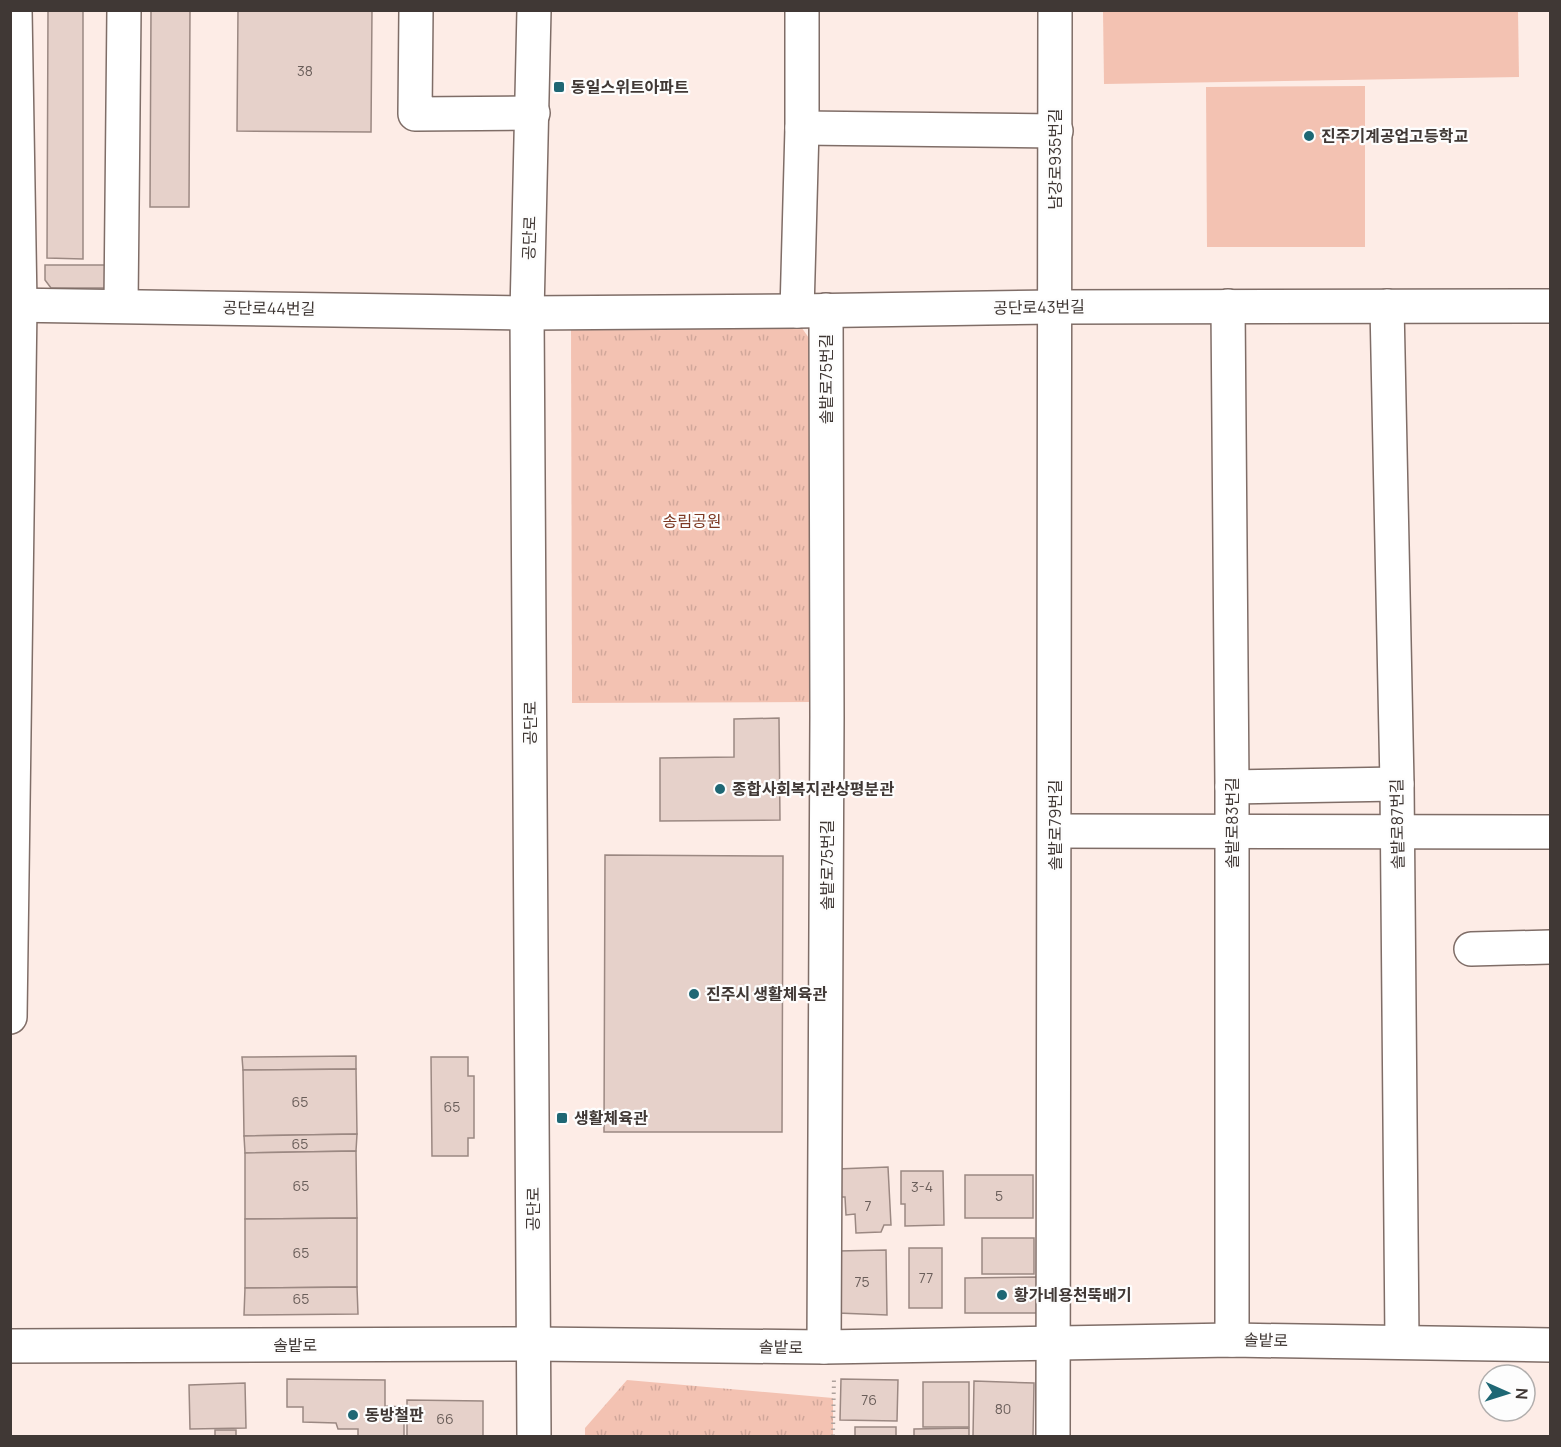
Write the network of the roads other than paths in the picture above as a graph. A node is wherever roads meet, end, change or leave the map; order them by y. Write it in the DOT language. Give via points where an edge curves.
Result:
graph roads {
  1 [pos="15,10"];
  2 [pos="124,10"];
  3 [pos="416,10"];
  4 [pos="534,10"];
  5 [pos="801,10"];
  6 [pos="1055,10"];
  7 [pos="533,113"];
  8 [pos="802,128"];
  9 [pos="1056,131"];
  10 [pos="14,152"];
  11 [pos="15,305"];
  12 [pos="121,305"];
  13 [pos="1228,306"];
  14 [pos="1387,306"];
  15 [pos="1551,306"];
  16 [pos="1054,307"];
  17 [pos="811,311"];
  18 [pos="526,313"];
  19 [pos="1397,784"];
  20 [pos="1232,787"];
  21 [pos="1055,831"];
  22 [pos="1232,832"];
  23 [pos="1397,832"];
  24 [pos="1551,832"];
  25 [pos="1551,947"];
  26 [pos="1471,949"];
  27 [pos="10,1017"];
  28 [pos="1232,1340"];
  29 [pos="1402,1342"];
  30 [pos="533,1344"];
  31 [pos="1053,1344"];
  32 [pos="1551,1345"];
  33 [pos="10,1346"];
  34 [pos="829,1347"];
  35 [pos="534,1437"];
  36 [pos="1053,1437"];
  1 -- 10 [label="street"];
  2 -- 12 [label="street"];
  3 -- 7 [label="street" via="415,114"];
  4 -- 7 [label="street, 공단로"];
  5 -- 8 [label="street, 솔밭로75번길"];
  6 -- 9 [label="street, 남강로935번길"];
  7 -- 18 [label="street, 공단로"];
  8 -- 9 [label="street"];
  8 -- 17 [label="street, 솔밭로75번길"];
  9 -- 16 [label="street, 남강로935번길"];
  10 -- 11 [label="street"];
  11 -- 12 [label="street, 공단로44번길"];
  11 -- 27 [label="street"];
  12 -- 18 [label="street, 공단로44번길"];
  13 -- 14 [label="street, 공단로43번길"];
  13 -- 16 [label="street, 공단로43번길"];
  13 -- 20 [label="street, 솔밭로83번길"];
  14 -- 15 [label="street, 공단로43번길"];
  14 -- 19 [label="street, 솔밭로87번길"];
  16 -- 17 [label="street, 공단로43번길"];
  16 -- 21 [label="street, 솔밭로79번길"];
  17 -- 18 [label="street, 공단로43번길"];
  17 -- 34 [label="street, 솔밭로75번길" via="827,729"];
  18 -- 30 [label="street, 공단로"];
  19 -- 20 [label="street"];
  19 -- 23 [label="street, 솔밭로87번길"];
  20 -- 22 [label="street, 솔밭로83번길"];
  21 -- 22 [label="street"];
  21 -- 31 [label="street, 솔밭로79번길"];
  22 -- 23 [label="street"];
  22 -- 28 [label="street, 솔밭로83번길"];
  23 -- 24 [label="street"];
  23 -- 29 [label="street, 솔밭로87번길"];
  25 -- 26 [label="street"];
  28 -- 29 [label="street, 솔밭로"];
  28 -- 31 [label="street, 솔밭로"];
  29 -- 32 [label="street, 솔밭로"];
  30 -- 33 [label="street, 솔밭로"];
  30 -- 34 [label="street, 솔밭로"];
  30 -- 35 [label="street, 공단로"];
  31 -- 34 [label="street, 솔밭로"];
  31 -- 36 [label="street, 솔밭로79번길"];
}
